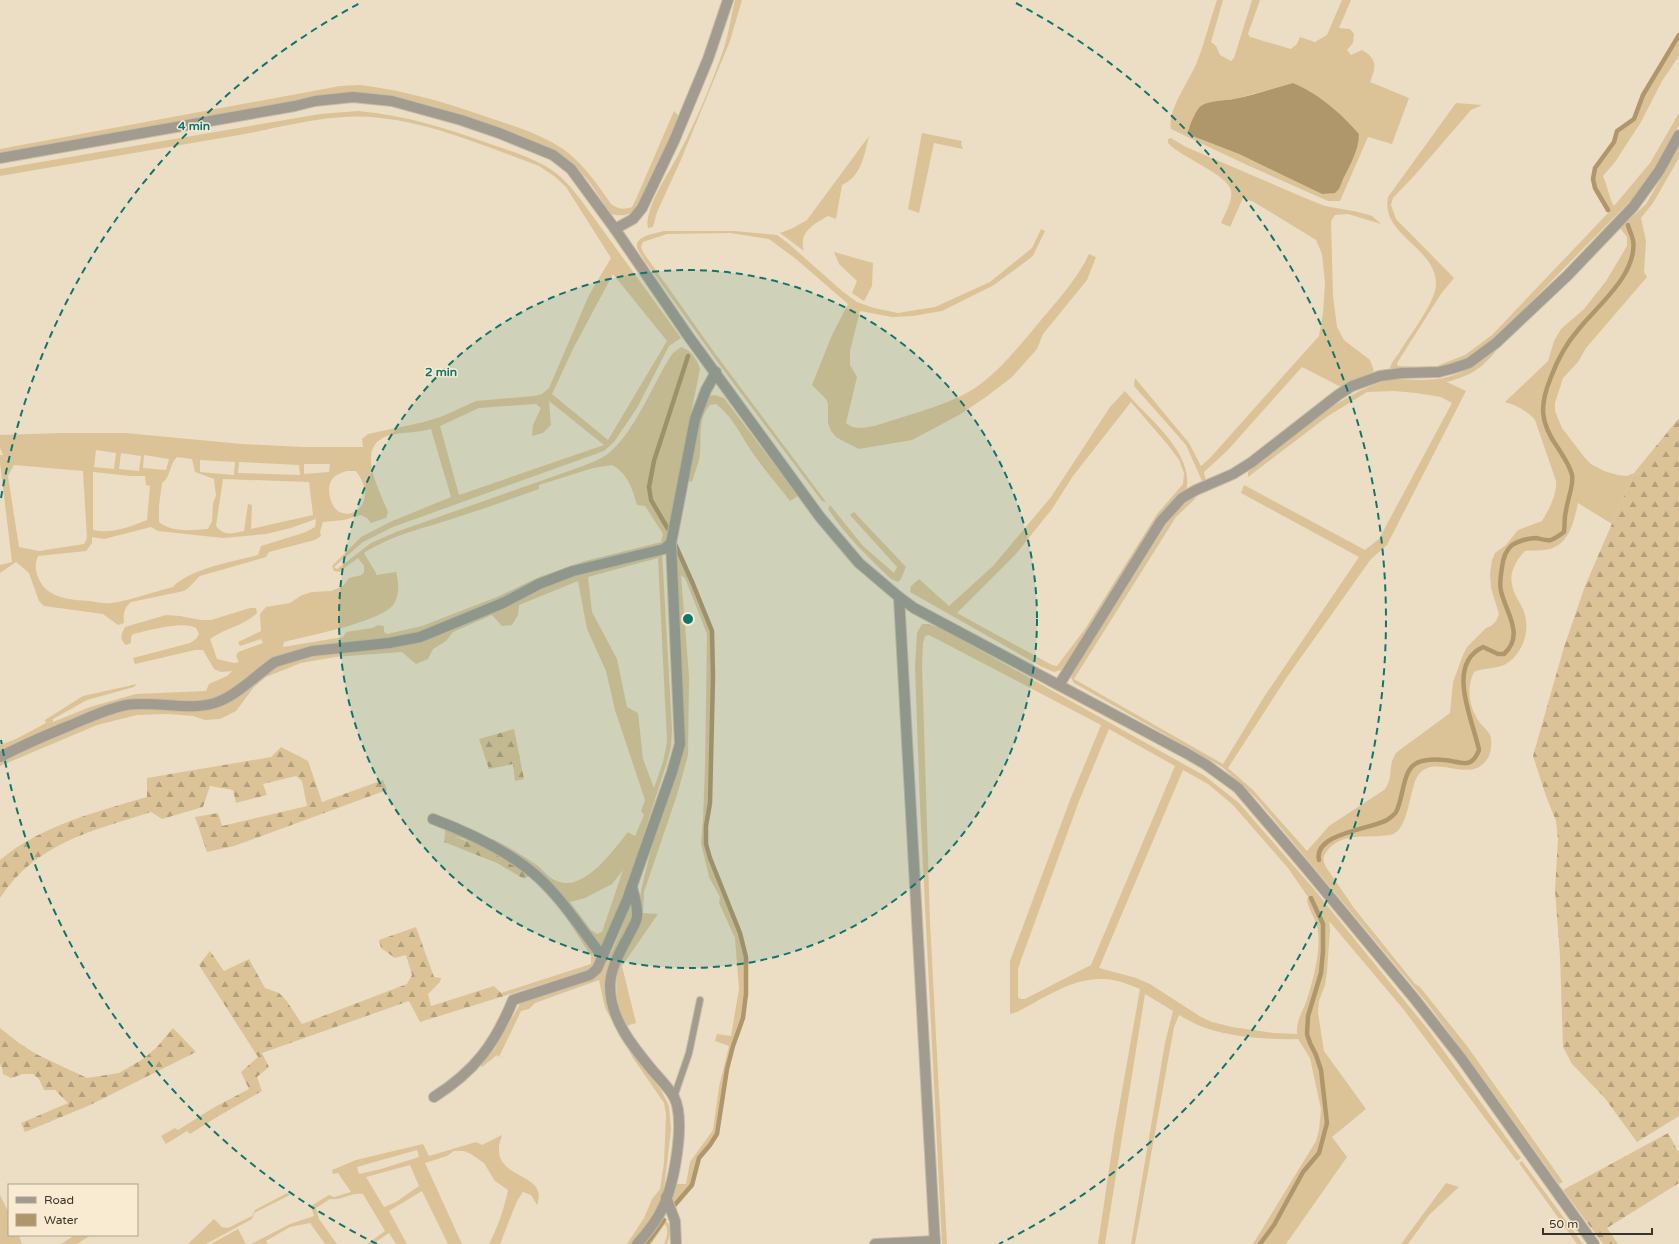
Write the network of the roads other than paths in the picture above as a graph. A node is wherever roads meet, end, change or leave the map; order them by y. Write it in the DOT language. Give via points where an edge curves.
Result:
graph roads {
  1 [pos="728,0"];
  2 [pos="1679,135"];
  3 [pos="0,158"];
  4 [pos="615,230"];
  5 [pos="716,372"];
  6 [pos="671,543"];
  7 [pos="899,597"];
  8 [pos="1059,684"];
  9 [pos="0,757"];
  10 [pos="432,819"];
  11 [pos="632,887"];
  12 [pos="603,957"];
  13 [pos="700,1000"];
  14 [pos="434,1097"];
  15 [pos="674,1097"];
  16 [pos="666,1197"];
  17 [pos="935,1243"];
  18 [pos="637,1244"];
  19 [pos="676,1244"];
  20 [pos="875,1244"];
  21 [pos="1594,1244"];
  1 -- 4 [label="street" via="708,59 674,141 645,201 633,219"];
  2 -- 8 [label="street" via="1659,171 1633,207 1496,344 1469,363 1439,372 1380,376 1352,386 1338,394 1252,462 1182,498 1161,521"];
  3 -- 4 [label="street" via="315,101 372,98 461,120 553,155 571,169"];
  4 -- 5 [label="street"];
  5 -- 6 [label="street" via="695,420"];
  5 -- 7 [label="street" via="842,545 858,563"];
  6 -- 9 [label="street" via="664,549 573,571 420,637 312,651 283,659 275,662 221,701 189,706 127,705 81,721"];
  6 -- 11 [label="street" via="680,744"];
  7 -- 8 [label="street" via="937,620"];
  7 -- 17 [label="street"];
  8 -- 21 [label="street" via="1205,764 1238,788 1461,1058"];
  10 -- 12 [label="street" via="466,832 516,861 539,878 557,897"];
  11 -- 12 [label="street"];
  11 -- 15 [label="street" via="638,918 612,970 610,986 613,1006 622,1028 637,1052"];
  12 -- 14 [label="street" via="597,969 590,975 513,1000 490,1046 455,1083"];
  13 -- 15 [label="lane" via="689,1053"];
  15 -- 16 [label="street" via="679,1129 677,1152"];
  16 -- 18 [label="street" via="657,1219"];
  16 -- 19 [label="street" via="675,1221"];
  17 -- 20 [label="street"];
}
